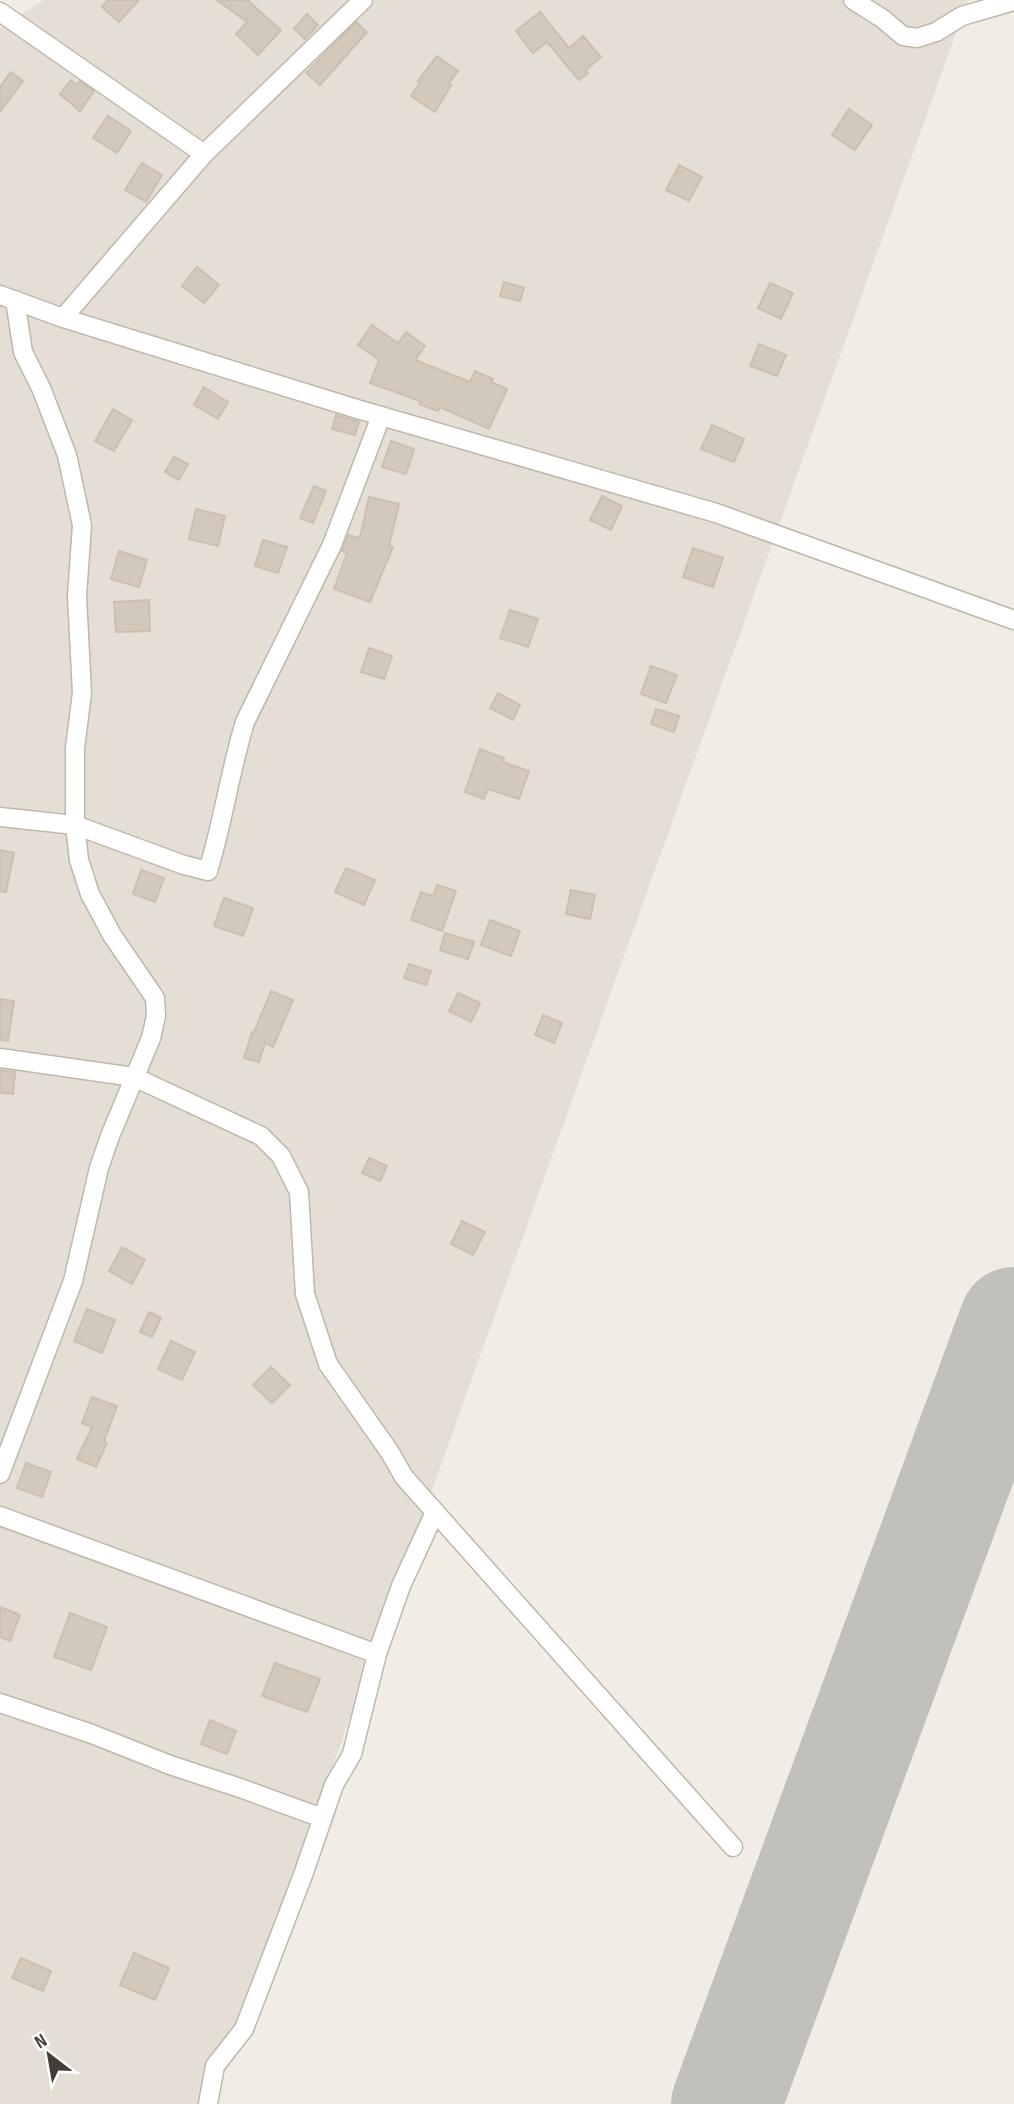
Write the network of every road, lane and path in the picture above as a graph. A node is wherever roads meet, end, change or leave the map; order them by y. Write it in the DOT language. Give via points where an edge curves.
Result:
graph roads {
  1 [pos="363,0"];
  2 [pos="853,0"];
  3 [pos="1014,1"];
  4 [pos="0,12"];
  5 [pos="204,154"];
  6 [pos="8,298"];
  7 [pos="62,318"];
  8 [pos="381,416"];
  9 [pos="1014,620"];
  10 [pos="0,817"];
  11 [pos="75,825"];
  12 [pos="0,1058"];
  13 [pos="134,1077"];
  14 [pos="0,1474"];
  15 [pos="435,1512"];
  16 [pos="0,1516"];
  17 [pos="377,1654"];
  18 [pos="0,1703"];
  19 [pos="322,1818"];
  20 [pos="733,1847"];
  21 [pos="208,2104"];
  1 -- 5 [label="street"];
  2 -- 3 [label="street" via="903,36 917,38 962,16"];
  4 -- 5 [label="street"];
  5 -- 7 [label="street"];
  6 -- 7 [label="street"];
  6 -- 11 [label="street" via="23,352 67,455 82,526 77,596 82,693 75,748"];
  7 -- 8 [label="street"];
  8 -- 9 [label="street" via="716,513"];
  8 -- 11 [label="street" via="332,545 245,722 208,871"];
  10 -- 11 [label="street"];
  11 -- 13 [label="street" via="79,860 90,894 155,998 151,1038"];
  12 -- 13 [label="street"];
  13 -- 14 [label="street" via="99,1168 73,1281"];
  13 -- 15 [label="street" via="261,1136 281,1156 299,1192 304,1294 328,1364 404,1477"];
  15 -- 17 [label="street"];
  15 -- 20 [label="street"];
  16 -- 17 [label="street"];
  17 -- 19 [label="street" via="352,1754"];
  18 -- 19 [label="street"];
  19 -- 21 [label="street" via="244,2029 215,2066"];
}
